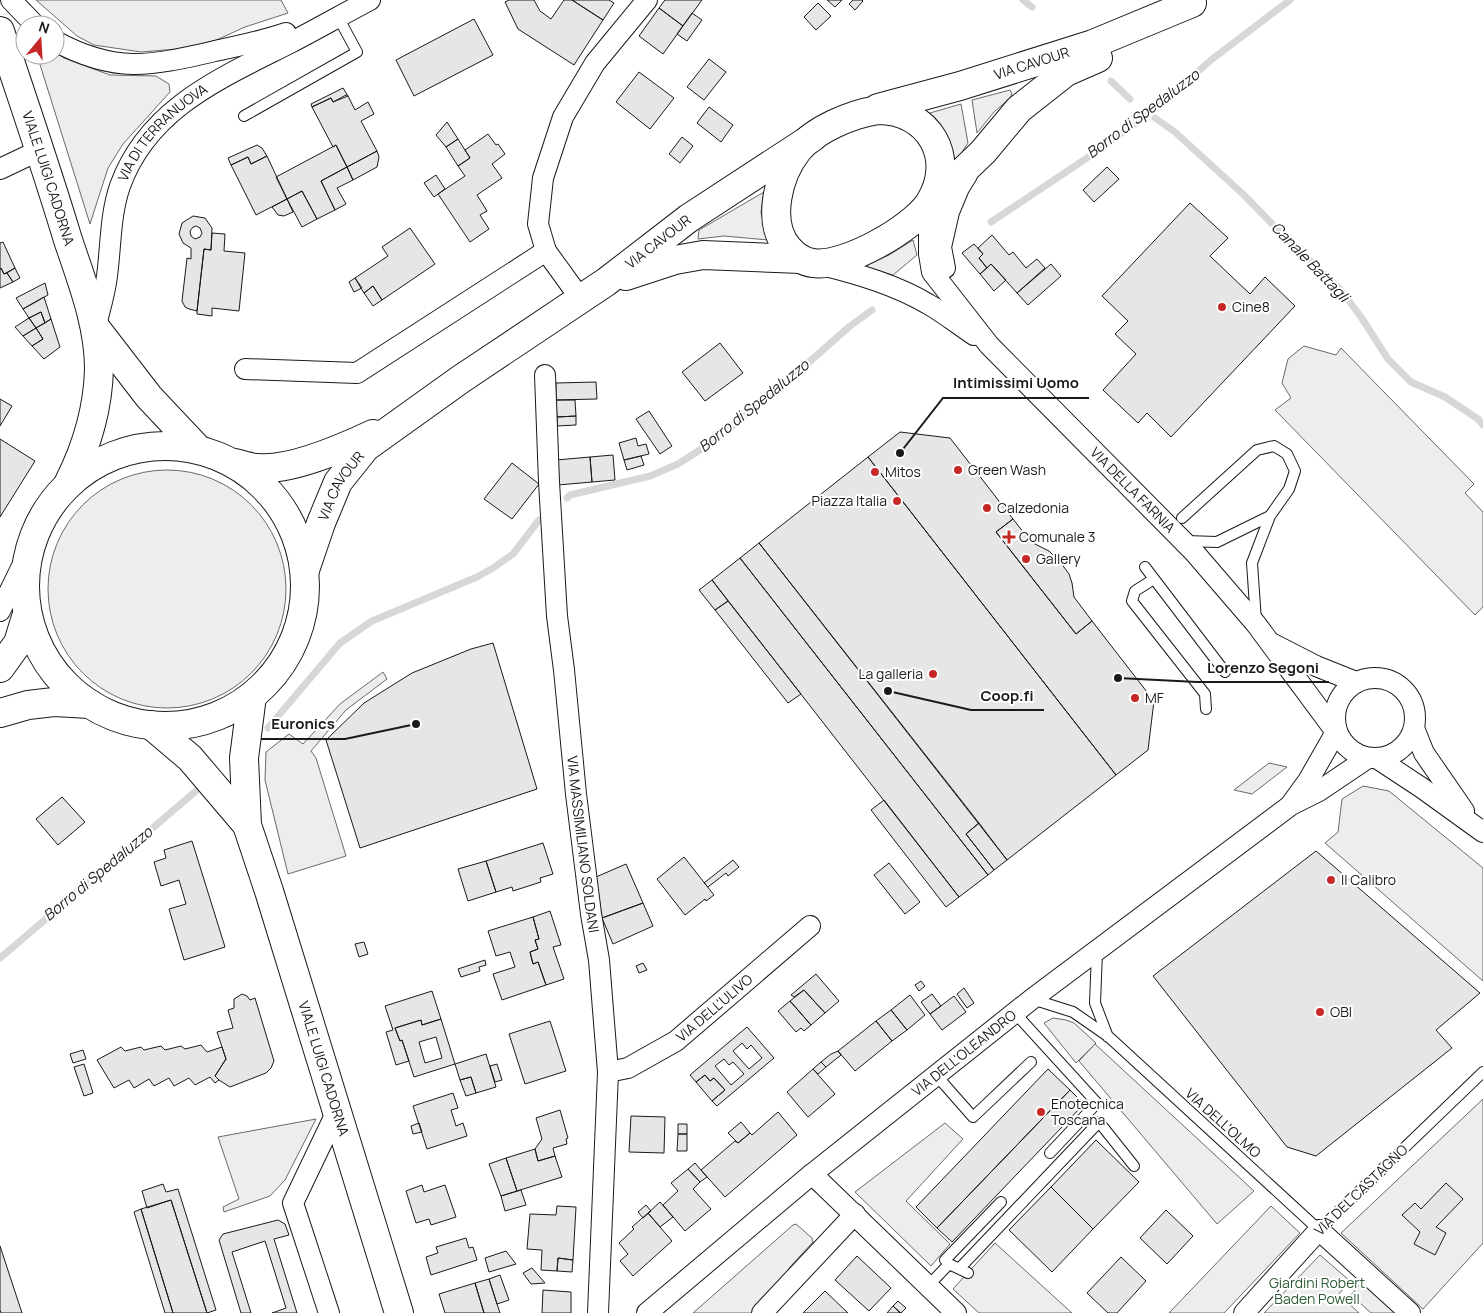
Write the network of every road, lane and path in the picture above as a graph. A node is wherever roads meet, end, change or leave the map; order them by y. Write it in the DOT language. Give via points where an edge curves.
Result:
graph roads {
  1 [pos="11,0"];
  2 [pos="370,0"];
  3 [pos="647,0"];
  4 [pos="1193,1"];
  5 [pos="25,15"];
  6 [pos="338,16"];
  7 [pos="0,31"];
  8 [pos="65,46"];
  9 [pos="866,112"];
  10 [pos="244,116"];
  11 [pos="813,137"];
  12 [pos="40,150"];
  13 [pos="983,152"];
  14 [pos="0,170"];
  15 [pos="929,204"];
  16 [pos="546,250"];
  17 [pos="807,261"];
  18 [pos="606,282"];
  19 [pos="949,292"];
  20 [pos="580,298"];
  21 [pos="95,327"];
  22 [pos="989,345"];
  23 [pos="245,369"];
  24 [pos="545,375"];
  25 [pos="404,420"];
  26 [pos="198,449"];
  27 [pos="232,463"];
  28 [pos="67,485"];
  29 [pos="1270,516"];
  30 [pos="1182,518"];
  31 [pos="1184,541"];
  32 [pos="27,556"];
  33 [pos="1144,567"];
  34 [pos="305,570"];
  35 [pos="1154,579"];
  36 [pos="0,611"];
  37 [pos="27,614"];
  38 [pos="1256,624"];
  39 [pos="1269,642"];
  40 [pos="0,668"];
  41 [pos="1225,672"];
  42 [pos="1356,682"];
  43 [pos="252,696"];
  44 [pos="90,704"];
  45 [pos="1206,709"];
  46 [pos="0,713"];
  47 [pos="151,725"];
  48 [pos="1414,728"];
  49 [pos="1336,732"];
  50 [pos="1373,758"];
  51 [pos="1291,805"];
  52 [pos="247,825"];
  53 [pos="1478,827"];
  54 [pos="810,926"];
  55 [pos="1096,952"];
  56 [pos="1032,999"];
  57 [pos="1015,1013"];
  58 [pos="1109,1038"];
  59 [pos="1031,1062"];
  60 [pos="608,1072"];
  61 [pos="1483,1072"];
  62 [pos="936,1075"];
  63 [pos="337,1111"];
  64 [pos="1050,1153"];
  65 [pos="1134,1166"];
  66 [pos="812,1174"];
  67 [pos="1001,1202"];
  68 [pos="855,1214"];
  69 [pos="1319,1230"];
  70 [pos="945,1260"];
  71 [pos="928,1286"];
  72 [pos="329,1313"];
  73 [pos="399,1313"];
  74 [pos="598,1313"];
  75 [pos="647,1313"];
  76 [pos="762,1313"];
  77 [pos="956,1313"];
  78 [pos="1244,1313"];
  79 [pos="1410,1313"];
  1 -- 5 [label="street"];
  2 -- 6 [label="street, VIA DI TERRANUOVA"];
  3 -- 16 [label="street" via="595,63 563,117 542,178 538,224"];
  4 -- 9 [label="main road, VIA CAVOUR" via="1094,44"];
  4 -- 13 [label="main road, VIA CAVOUR" via="1126,45 1066,72 1019,109"];
  6 -- 8 [label="street, VIA DI TERRANUOVA" via="266,40 161,63 105,62"];
  6 -- 10 [label="lane" via="357,52"];
  6 -- 21 [label="street, VIA DI TERRANUOVA" via="197,92 149,135 120,187 112,220 107,278"];
  7 -- 12 [label="main road, VIALE LUIGI CADORNA"];
  9 -- 11 [label="main road, VIA CAVOUR"];
  9 -- 15 [label="main road, VIA CAVOUR" via="889,110 910,117 932,135 940,164 937,188"];
  11 -- 17 [label="main road, VIA CAVOUR" via="792,159 776,203 775,215 777,230 784,243 793,254"];
  11 -- 18 [label="main road, VIA CAVOUR" via="689,218"];
  12 -- 14 [label="street"];
  12 -- 21 [label="main road, VIALE LUIGI CADORNA"];
  13 -- 15 [label="main road, VIA CAVOUR"];
  13 -- 19 [label="street, VIA DELLA FARNIA" via="959,188 949,212 941,247"];
  15 -- 17 [label="main road, VIA CAVOUR" via="905,226 869,248 830,263"];
  15 -- 19 [label="street, VIA DELLA FARNIA" via="932,272"];
  16 -- 20 [label="street"];
  16 -- 23 [label="street" via="357,373"];
  17 -- 18 [label="main road, VIA CAVOUR" via="703,255 675,260"];
  17 -- 22 [label="street, VIA DELLA FARNIA" via="906,293"];
  18 -- 20 [label="main road, VIA CAVOUR"];
  19 -- 22 [label="street, VIA DELLA FARNIA"];
  20 -- 25 [label="main road, VIA CAVOUR"];
  21 -- 26 [label="main road, VIALE LUIGI CADORNA" via="150,397"];
  21 -- 28 [label="main road, VIALE LUIGI CADORNA" via="99,368 97,399 91,430"];
  22 -- 31 [label="street, VIA DELLA FARNIA"];
  24 -- 60 [label="street, VIA MASSIMILIANO SOLDANI" via="557,616 585,868 599,960"];
  25 -- 27 [label="main road, VIA CAVOUR" via="343,448 288,466 259,468"];
  25 -- 34 [label="main road, VIA CAVOUR" via="366,447 338,482"];
  26 -- 27 [label="main road"];
  26 -- 28 [label="main road" via="163,446 128,450 95,464"];
  27 -- 34 [label="main road" via="259,482 282,507 297,537"];
  28 -- 32 [label="main road" via="42,518"];
  29 -- 30 [label="lane" via="1289,489 1295,471 1287,454 1274,446 1256,450"];
  29 -- 31 [label="lane" via="1217,542"];
  29 -- 38 [label="lane" via="1252,563"];
  31 -- 38 [label="street, VIA DELLA FARNIA"];
  32 -- 36 [label="street"];
  32 -- 37 [label="main road" via="24,585"];
  33 -- 35 [label="lane"];
  34 -- 43 [label="main road" via="304,605 295,639 277,671"];
  35 -- 41 [label="lane"];
  35 -- 45 [label="lane" via="1135,591 1132,601 1205,694"];
  37 -- 40 [label="main road" via="18,643"];
  37 -- 44 [label="main road" via="40,649 61,680"];
  38 -- 39 [label="street, VIA DELLA FARNIA"];
  39 -- 42 [label="street, VIA DELLA FARNIA"];
  39 -- 49 [label="street, VIA DELLA FARNIA"];
  42 -- 48 [label="street, VIA DELLA FARNIA" via="1378,678 1400,687 1413,705"];
  42 -- 49 [label="street" via="1339,698 1335,709"];
  43 -- 47 [label="main road" via="221,714 196,722"];
  43 -- 52 [label="main road, VIALE LUIGI CADORNA" via="244,758"];
  44 -- 46 [label="main road" via="54,702"];
  44 -- 47 [label="main road" via="119,718"];
  47 -- 52 [label="main road, VIALE LUIGI CADORNA" via="190,758"];
  48 -- 50 [label="street" via="1401,749 1390,756"];
  48 -- 53 [label="street, VIA DELLA FARNIA" via="1424,753"];
  49 -- 50 [label="street, VIA DELLA FARNIA" via="1349,750"];
  49 -- 51 [label="street, VIA DELL'OLEANDRO"];
  50 -- 51 [label="street, VIA DELL'OLEANDRO"];
  50 -- 53 [label="street, VIA DELLA FARNIA"];
  51 -- 55 [label="street, VIA DELL'OLEANDRO"];
  52 -- 63 [label="main road, VIALE LUIGI CADORNA"];
  54 -- 60 [label="street, VIA DELL'ULIVO" via="676,1041 628,1068"];
  55 -- 56 [label="street, VIA DELL'OLEANDRO"];
  55 -- 58 [label="lane" via="1095,1003"];
  56 -- 57 [label="street, VIA DELL'OLEANDRO"];
  56 -- 58 [label="lane" via="1073,1012"];
  57 -- 62 [label="street, VIA DELL'OLEANDRO"];
  57 -- 64 [label="lane" via="1097,1103"];
  58 -- 69 [label="lane, VIA DELL'OLMO"];
  59 -- 62 [label="lane" via="973,1117"];
  60 -- 74 [label="street, VIA MASSIMILIANO SOLDANI"];
  61 -- 69 [label="lane, VIA DEL CASTAGNO"];
  62 -- 66 [label="street, VIA DELL'OLEANDRO"];
  63 -- 72 [label="street" via="293,1203"];
  63 -- 73 [label="main road, VIALE LUIGI CADORNA"];
  65 -- 70 [label="lane" via="1099,1122 964,1271"];
  66 -- 68 [label="street"];
  66 -- 75 [label="street, VIA DELL'OLEANDRO"];
  67 -- 70 [label="lane"];
  68 -- 71 [label="street"];
  68 -- 76 [label="street"];
  69 -- 78 [label="street, VIA DEL CASTAGNO"];
  69 -- 79 [label="street"];
  70 -- 71 [label="lane"];
  71 -- 77 [label="street"];
}
